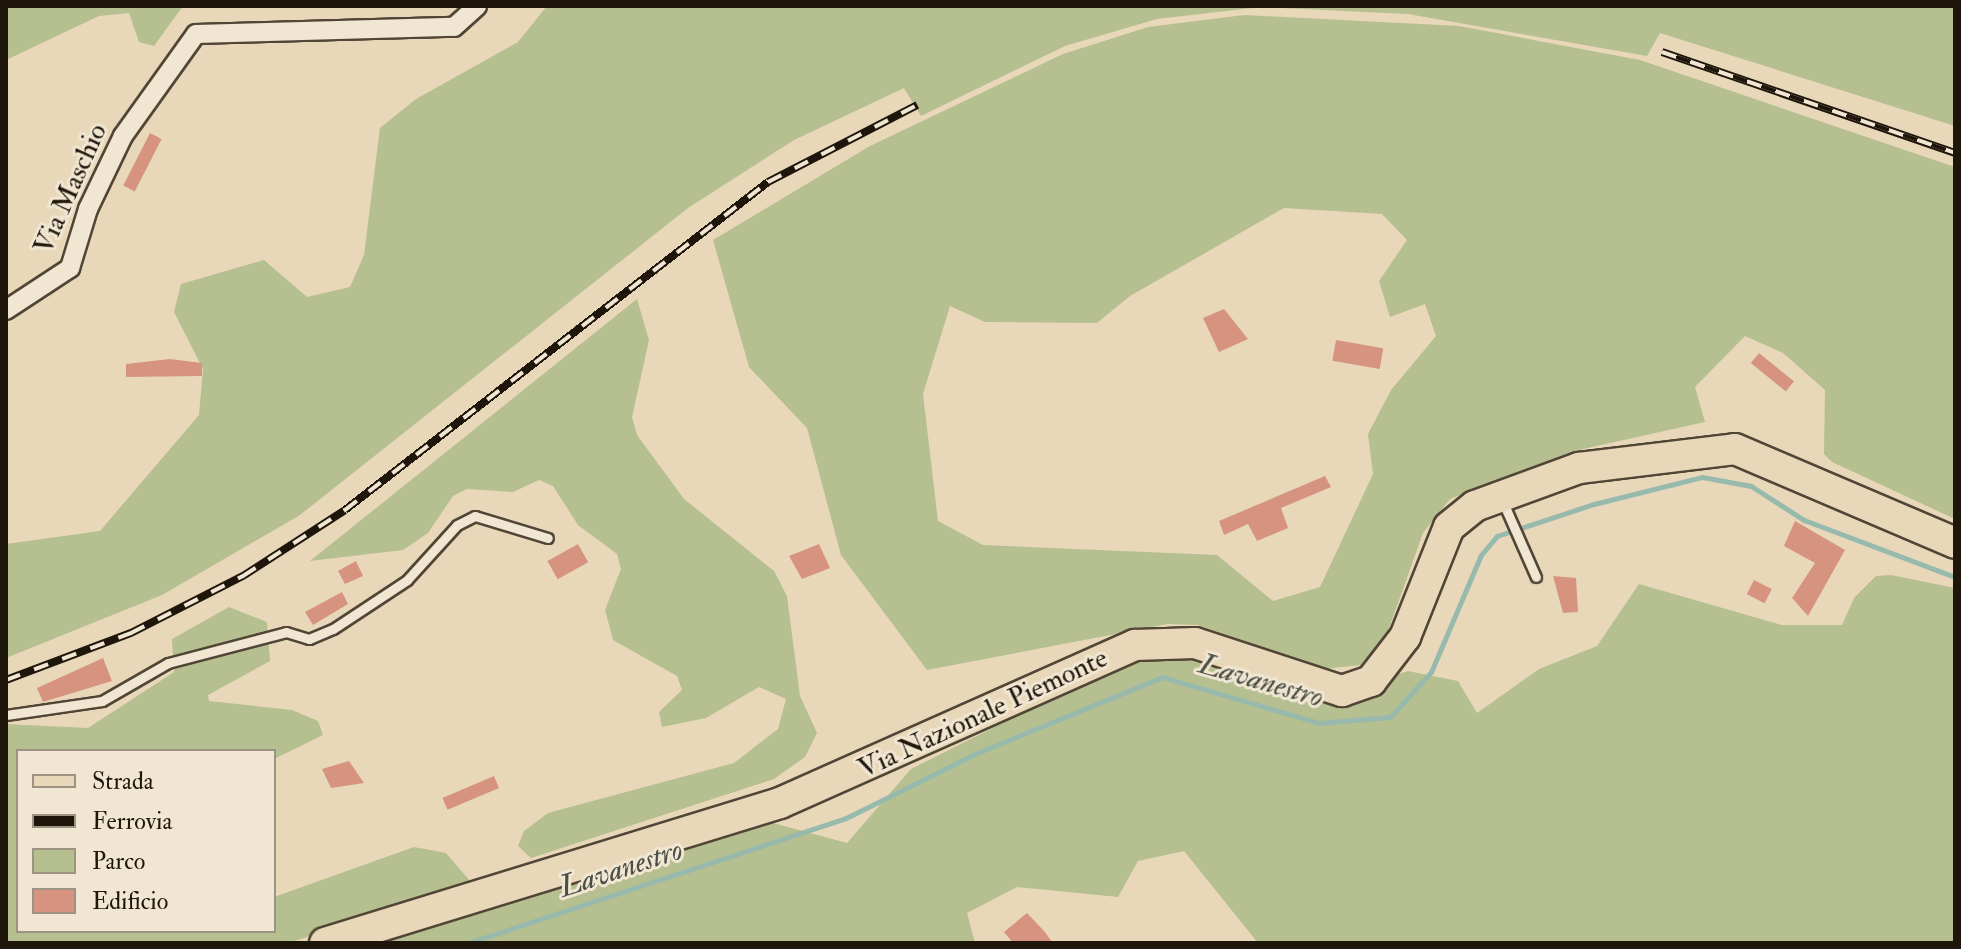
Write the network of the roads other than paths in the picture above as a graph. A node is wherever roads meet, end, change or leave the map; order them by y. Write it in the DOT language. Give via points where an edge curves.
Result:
graph roads {
  1 [pos="477,6"];
  2 [pos="6,310"];
  3 [pos="1502,500"];
  4 [pos="548,538"];
  5 [pos="1955,543"];
  6 [pos="1536,577"];
  7 [pos="6,715"];
  8 [pos="325,943"];
  1 -- 2 [label="street, Via Maschio" via="454,27 196,34 123,136 88,209 70,268"];
  3 -- 5 [label="main road, Via Nazionale Piemonte" via="1579,468 1718,446 1762,457"];
  3 -- 6 [label="lane"];
  3 -- 8 [label="main road, Via Nazionale Piemonte" via="1449,527 1405,637 1371,681 1342,691 1195,643 1135,645 780,803"];
  4 -- 7 [label="lane" via="475,516 457,525 407,580 333,629 309,639 286,632 168,663 102,701"];
}
